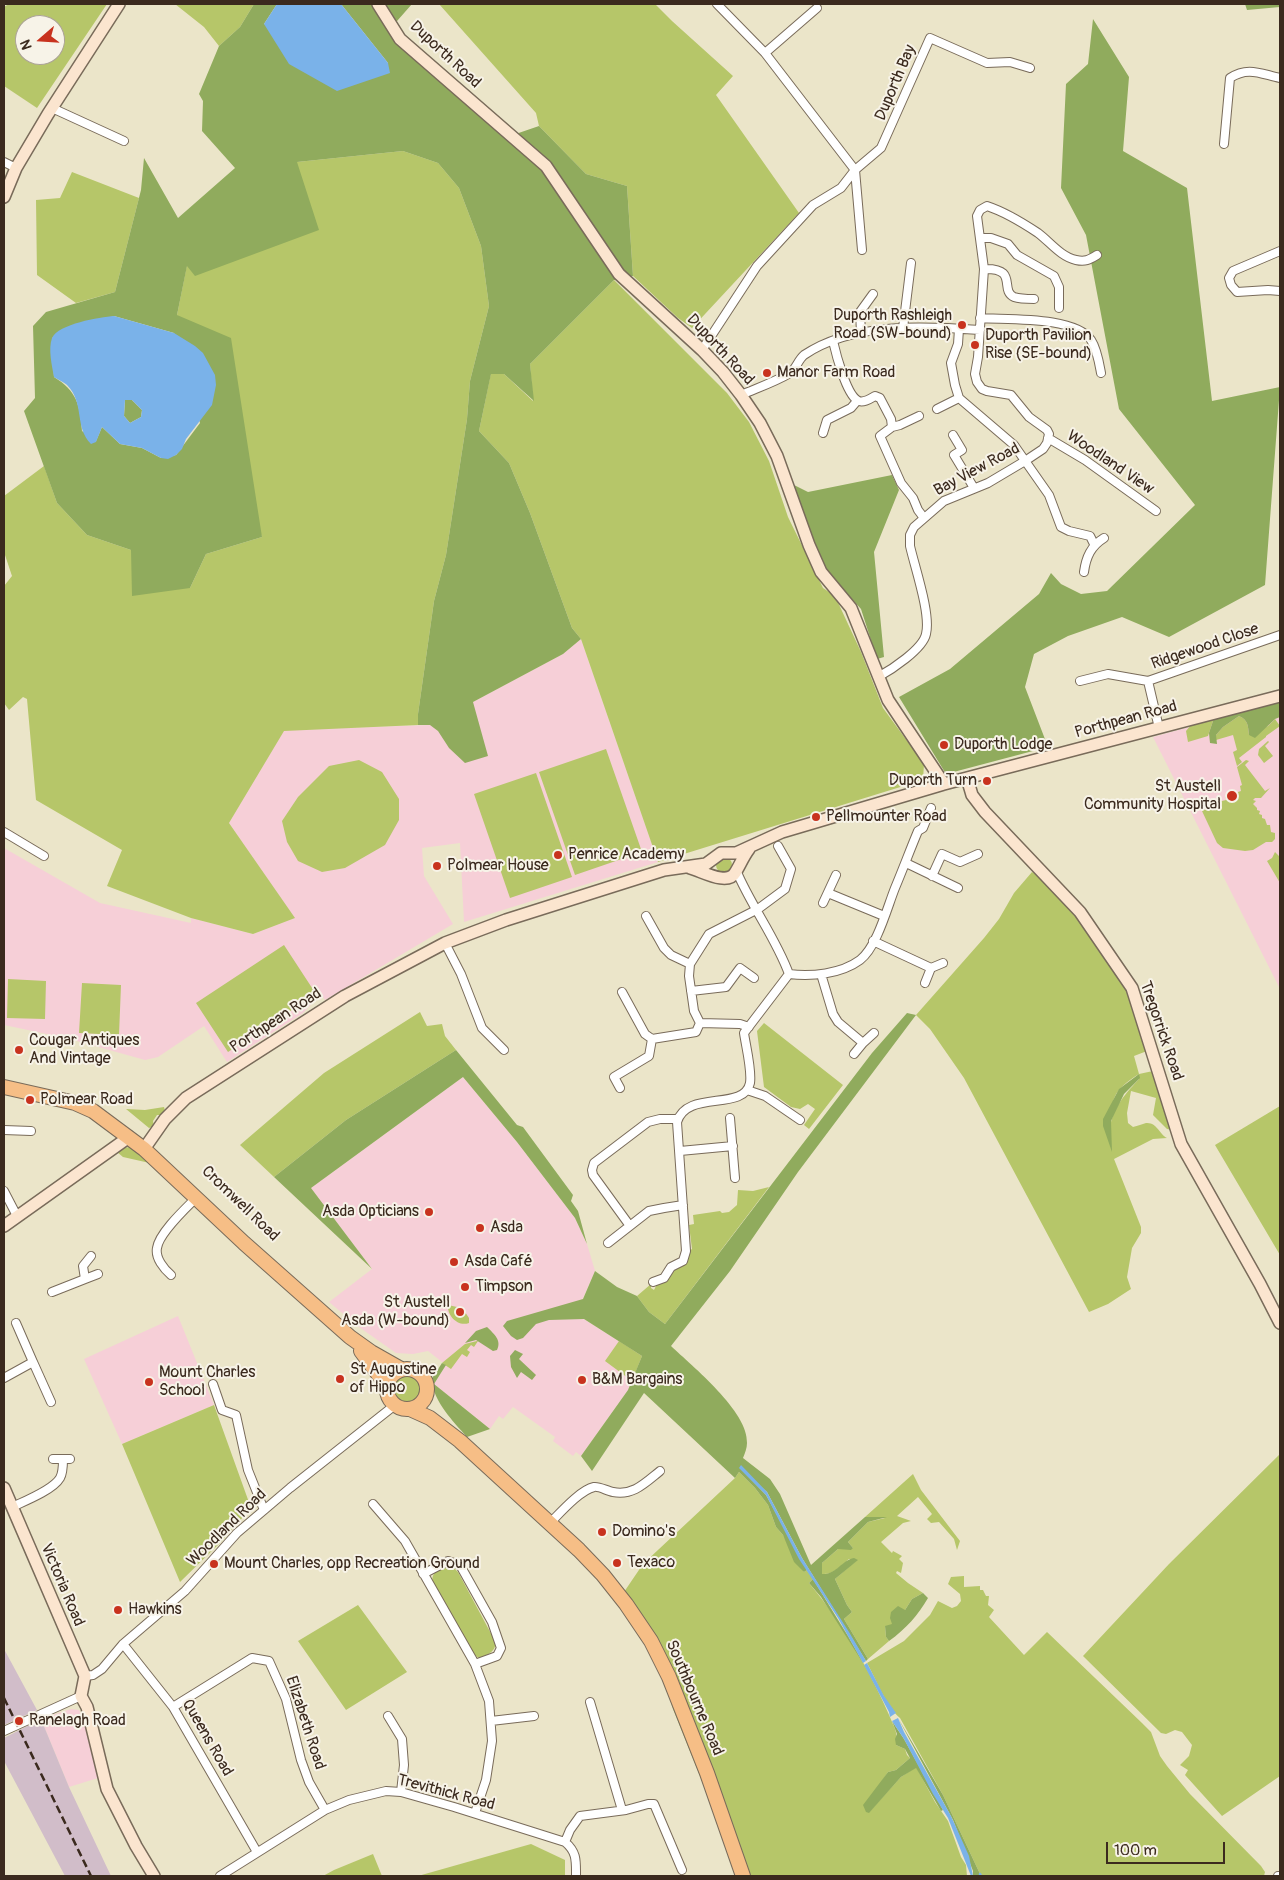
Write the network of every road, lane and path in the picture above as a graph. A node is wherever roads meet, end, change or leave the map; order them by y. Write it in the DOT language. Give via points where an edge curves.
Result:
graph roads {
  1 [pos="119,4"];
  2 [pos="378,4"];
  3 [pos="717,4"];
  4 [pos="817,8"];
  5 [pos="765,53"];
  6 [pos="1030,68"];
  7 [pos="1280,78"];
  8 [pos="52,108"];
  9 [pos="124,141"];
  10 [pos="1224,144"];
  11 [pos="4,162"];
  12 [pos="16,168"];
  13 [pos="855,170"];
  14 [pos="4,197"];
  15 [pos="981,238"];
  16 [pos="862,250"];
  17 [pos="1280,251"];
  18 [pos="1097,255"];
  19 [pos="911,263"];
  20 [pos="984,269"];
  21 [pos="1280,291"];
  22 [pos="873,294"];
  23 [pos="1034,299"];
  24 [pos="1059,308"];
  25 [pos="980,318"];
  26 [pos="903,328"];
  27 [pos="959,328"];
  28 [pos="980,330"];
  29 [pos="861,333"];
  30 [pos="833,341"];
  31 [pos="702,350"];
  32 [pos="1101,373"];
  33 [pos="741,395"];
  34 [pos="959,398"];
  35 [pos="857,400"];
  36 [pos="937,409"];
  37 [pos="919,416"];
  38 [pos="892,426"];
  39 [pos="823,433"];
  40 [pos="953,435"];
  41 [pos="1048,438"];
  42 [pos="1025,461"];
  43 [pos="974,488"];
  44 [pos="1156,511"];
  45 [pos="924,518"];
  46 [pos="1104,538"];
  47 [pos="1094,544"];
  48 [pos="1084,572"];
  49 [pos="1280,635"];
  50 [pos="878,677"];
  51 [pos="1080,680"];
  52 [pos="1148,681"];
  53 [pos="1280,696"];
  54 [pos="1159,728"];
  55 [pos="968,778"];
  56 [pos="944,784"];
  57 [pos="931,808"];
  58 [pos="4,832"];
  59 [pos="778,846"];
  60 [pos="751,847"];
  61 [pos="727,853"];
  62 [pos="978,854"];
  63 [pos="44,856"];
  64 [pos="715,857"];
  65 [pos="906,863"];
  66 [pos="686,867"];
  67 [pos="737,868"];
  68 [pos="836,875"];
  69 [pos="932,876"];
  70 [pos="723,878"];
  71 [pos="958,888"];
  72 [pos="745,890"];
  73 [pos="828,893"];
  74 [pos="823,903"];
  75 [pos="758,909"];
  76 [pos="646,916"];
  77 [pos="884,916"];
  78 [pos="873,941"];
  79 [pos="445,943"];
  80 [pos="943,963"];
  81 [pos="690,964"];
  82 [pos="931,968"];
  83 [pos="789,974"];
  84 [pos="821,974"];
  85 [pos="754,978"];
  86 [pos="924,983"];
  87 [pos="622,992"];
  88 [pos="691,992"];
  89 [pos="700,1023"];
  90 [pos="749,1027"];
  91 [pos="874,1034"];
  92 [pos="652,1038"];
  93 [pos="863,1043"];
  94 [pos="504,1050"];
  95 [pos="854,1054"];
  96 [pos="4,1080"];
  97 [pos="4,1087"];
  98 [pos="620,1088"];
  99 [pos="747,1090"];
  100 [pos="730,1118"];
  101 [pos="678,1119"];
  102 [pos="800,1120"];
  103 [pos="4,1130"];
  104 [pos="31,1131"];
  105 [pos="130,1138"];
  106 [pos="146,1145"];
  107 [pos="733,1146"];
  108 [pos="680,1151"];
  109 [pos="735,1178"];
  110 [pos="4,1191"];
  111 [pos="196,1198"];
  112 [pos="683,1205"];
  113 [pos="17,1216"];
  114 [pos="4,1226"];
  115 [pos="630,1226"];
  116 [pos="608,1243"];
  117 [pos="92,1256"];
  118 [pos="98,1274"];
  119 [pos="171,1275"];
  120 [pos="85,1279"];
  121 [pos="653,1282"];
  122 [pos="52,1292"];
  123 [pos="304,1295"];
  124 [pos="16,1323"];
  125 [pos="1280,1323"];
  126 [pos="350,1337"];
  127 [pos="33,1362"];
  128 [pos="400,1369"];
  129 [pos="4,1378"];
  130 [pos="213,1384"];
  131 [pos="387,1386"];
  132 [pos="427,1395"];
  133 [pos="51,1402"];
  134 [pos="395,1405"];
  135 [pos="410,1409"];
  136 [pos="448,1431"];
  137 [pos="53,1459"];
  138 [pos="660,1471"];
  139 [pos="4,1488"];
  140 [pos="373,1504"];
  141 [pos="12,1507"];
  142 [pos="264,1510"];
  143 [pos="549,1524"];
  144 [pos="423,1574"];
  145 [pos="123,1644"];
  146 [pos="475,1664"];
  147 [pos="85,1676"];
  148 [pos="81,1696"];
  149 [pos="590,1702"];
  150 [pos="173,1707"];
  151 [pos="388,1716"];
  152 [pos="534,1716"];
  153 [pos="492,1721"];
  154 [pos="4,1731"];
  155 [pos="401,1792"];
  156 [pos="324,1810"];
  157 [pos="622,1810"];
  158 [pos="475,1813"];
  159 [pos="565,1842"];
  160 [pos="257,1852"];
  161 [pos="682,1870"];
  162 [pos="154,1876"];
  163 [pos="220,1876"];
  164 [pos="576,1876"];
  165 [pos="742,1876"];
  1 -- 8 [label="street"];
  2 -- 31 [label="street, Duporth Road" via="400,39 546,166 620,274"];
  3 -- 5 [label="street"];
  4 -- 5 [label="street"];
  5 -- 13 [label="street"];
  6 -- 13 [label="street, Duporth Bay" via="1010,62 987,63 930,38 881,148"];
  7 -- 10 [label="street" via="1248,70 1230,78"];
  8 -- 9 [label="street"];
  8 -- 12 [label="street"];
  11 -- 12 [label="street"];
  12 -- 14 [label="street"];
  13 -- 16 [label="street"];
  13 -- 31 [label="street, Duporth Bay" via="841,188 813,205 757,266"];
  15 -- 18 [label="street" via="977,216 987,206 998,209 1039,234 1073,260 1086,262"];
  15 -- 20 [label="street"];
  15 -- 24 [label="street" via="1008,244 1017,255 1054,276 1059,287"];
  17 -- 21 [label="street" via="1233,271 1229,278 1238,292"];
  19 -- 26 [label="street"];
  20 -- 23 [label="street" via="1002,272 1012,296"];
  20 -- 25 [label="street"];
  22 -- 29 [label="street" via="860,312"];
  25 -- 28 [label="street"];
  25 -- 32 [label="street" via="1051,323 1080,330 1095,347"];
  26 -- 27 [label="street"];
  26 -- 29 [label="street"];
  27 -- 28 [label="street"];
  27 -- 34 [label="street" via="958,344 951,363"];
  28 -- 41 [label="street, Woodland View" via="976,382 986,391 1014,398 1029,417 1047,430"];
  29 -- 30 [label="street"];
  30 -- 33 [label="street" via="803,356 792,372"];
  30 -- 35 [label="street" via="842,372"];
  31 -- 33 [label="street, Duporth Road"];
  33 -- 50 [label="street, Duporth Road" via="777,456 821,572 851,608"];
  34 -- 36 [label="street"];
  34 -- 42 [label="street" via="1014,445"];
  35 -- 38 [label="street" via="863,402 875,396 880,398"];
  35 -- 39 [label="street" via="851,408 827,420"];
  37 -- 38 [label="street"];
  38 -- 45 [label="street" via="880,436 901,483"];
  40 -- 43 [label="street" via="962,450 954,455"];
  41 -- 42 [label="street, Bay View Road" via="1043,449"];
  41 -- 44 [label="street, Woodland View" via="1099,469"];
  42 -- 43 [label="street, Bay View Road" via="988,484"];
  42 -- 47 [label="street" via="1049,495 1061,527 1090,536"];
  43 -- 45 [label="street, Bay View Road" via="944,501"];
  45 -- 50 [label="street, Bay View Road" via="914,527 910,546 926,614 926,634 920,645"];
  46 -- 47 [label="street"];
  47 -- 48 [label="street"];
  49 -- 52 [label="street, Ridgewood Close"];
  50 -- 56 [label="street, Duporth Road" via="888,700"];
  51 -- 52 [label="street, Ridgewood Close" via="1108,674"];
  52 -- 54 [label="street"];
  53 -- 54 [label="street, Porthpean Road"];
  54 -- 55 [label="street, Porthpean Road"];
  55 -- 56 [label="street, Porthpean Road"];
  55 -- 125 [label="street, Tregorrick Road" via="972,795 985,812 1080,912 1132,988 1181,1144"];
  56 -- 60 [label="street, Porthpean Road" via="782,832"];
  57 -- 65 [label="street"];
  58 -- 63 [label="street"];
  59 -- 75 [label="street" via="791,869 785,889"];
  60 -- 61 [label="street, Porthpean Road"];
  60 -- 67 [label="street, Porthpean Road"];
  61 -- 64 [label="street, Porthpean Road"];
  61 -- 67 [label="street" via="735,858"];
  62 -- 69 [label="street" via="960,862 942,854"];
  64 -- 66 [label="street, Porthpean Road" via="706,864"];
  64 -- 70 [label="street" via="713,872"];
  65 -- 69 [label="street"];
  65 -- 77 [label="street"];
  66 -- 70 [label="street, Porthpean Road"];
  66 -- 79 [label="street, Porthpean Road" via="664,870 506,920"];
  67 -- 70 [label="street, Porthpean Road" via="732,876"];
  67 -- 72 [label="street"];
  68 -- 73 [label="street"];
  69 -- 71 [label="street"];
  70 -- 72 [label="street"];
  72 -- 75 [label="street"];
  73 -- 74 [label="street"];
  73 -- 77 [label="street"];
  75 -- 81 [label="street" via="709,934"];
  75 -- 83 [label="street"];
  76 -- 81 [label="street" via="664,948"];
  77 -- 78 [label="street"];
  78 -- 82 [label="street"];
  78 -- 84 [label="street" via="859,961"];
  79 -- 94 [label="street" via="482,1028"];
  79 -- 106 [label="street, Porthpean Road" via="345,996 186,1098"];
  80 -- 82 [label="street"];
  81 -- 88 [label="street"];
  82 -- 86 [label="street"];
  83 -- 84 [label="street"];
  83 -- 90 [label="street"];
  84 -- 93 [label="street" via="833,1014"];
  85 -- 88 [label="street" via="740,968 726,987"];
  87 -- 92 [label="street" via="646,1034"];
  88 -- 89 [label="street"];
  89 -- 90 [label="street"];
  89 -- 92 [label="street" via="696,1032"];
  90 -- 99 [label="street" via="744,1033 750,1080"];
  91 -- 93 [label="street"];
  92 -- 98 [label="street" via="649,1056 614,1078"];
  93 -- 95 [label="street"];
  96 -- 106 [label="highway" via="42,1086 81,1099 106,1112"];
  97 -- 105 [label="highway" via="74,1102"];
  99 -- 101 [label="street" via="735,1098 696,1104 682,1112"];
  99 -- 102 [label="street" via="765,1096"];
  100 -- 107 [label="street"];
  101 -- 108 [label="street"];
  101 -- 115 [label="street" via="648,1122 594,1163 593,1174"];
  103 -- 104 [label="street"];
  105 -- 106 [label="highway"];
  105 -- 113 [label="street"];
  106 -- 111 [label="highway, Cromwell Road"];
  106 -- 123 [label="highway, Cromwell Road" via="268,1255"];
  107 -- 108 [label="street"];
  107 -- 109 [label="street"];
  108 -- 112 [label="street"];
  110 -- 113 [label="street"];
  111 -- 119 [label="street" via="170,1224 157,1248 159,1259"];
  111 -- 123 [label="highway, Cromwell Road"];
  112 -- 115 [label="street" via="649,1211"];
  112 -- 121 [label="street" via="685,1256 683,1261 669,1269 664,1278"];
  113 -- 114 [label="street"];
  115 -- 116 [label="street"];
  117 -- 120 [label="street" via="83,1266"];
  118 -- 120 [label="street"];
  120 -- 122 [label="street"];
  123 -- 126 [label="highway, Cromwell Road"];
  124 -- 127 [label="street"];
  126 -- 128 [label="highway, Cromwell Road"];
  126 -- 131 [label="highway, Cromwell Road"];
  127 -- 129 [label="street"];
  127 -- 133 [label="street"];
  128 -- 131 [label="highway" via="392,1375"];
  128 -- 132 [label="highway" via="412,1369 423,1375 428,1387"];
  130 -- 142 [label="street" via="222,1410 236,1416 248,1470"];
  131 -- 134 [label="highway" via="388,1396"];
  132 -- 135 [label="highway"];
  132 -- 136 [label="highway, Southbourne Road"];
  134 -- 135 [label="highway"];
  134 -- 142 [label="street, Woodland Road"];
  135 -- 136 [label="highway, Southbourne Road"];
  136 -- 143 [label="highway, Southbourne Road"];
  137 -- 141 [label="street" via="67,1459 54,1484"];
  138 -- 143 [label="street" via="629,1493 596,1486 585,1491"];
  139 -- 141 [label="street, Victoria Road"];
  140 -- 144 [label="street" via="405,1541"];
  141 -- 147 [label="street, Victoria Road"];
  142 -- 145 [label="street, Woodland Road" via="184,1591"];
  143 -- 165 [label="highway, Southbourne Road" via="603,1575 651,1641 707,1773"];
  144 -- 146 [label="street"];
  144 -- 146 [label="street" via="448,1561 460,1565 492,1622 501,1648 497,1656"];
  145 -- 147 [label="street, Woodland Road" via="102,1668 93,1675"];
  145 -- 150 [label="street, Queens Road"];
  146 -- 153 [label="street" via="489,1701"];
  147 -- 148 [label="street"];
  148 -- 154 [label="street"];
  148 -- 162 [label="street" via="87,1707 107,1789"];
  149 -- 157 [label="street"];
  150 -- 156 [label="street, Elizabeth Road" via="252,1658 269,1661 286,1698 300,1760"];
  150 -- 160 [label="street, Queens Road"];
  151 -- 155 [label="street" via="402,1739 404,1766"];
  152 -- 153 [label="street"];
  153 -- 158 [label="street" via="486,1780"];
  155 -- 156 [label="street, Trevithick Road" via="374,1793"];
  155 -- 158 [label="street, Trevithick Road"];
  156 -- 160 [label="street, Trevithick Road"];
  157 -- 159 [label="street" via="580,1816"];
  157 -- 161 [label="street" via="654,1804"];
  158 -- 159 [label="street, Trevithick Road"];
  159 -- 164 [label="street" via="577,1858"];
  160 -- 163 [label="street, Trevithick Road"];
}
